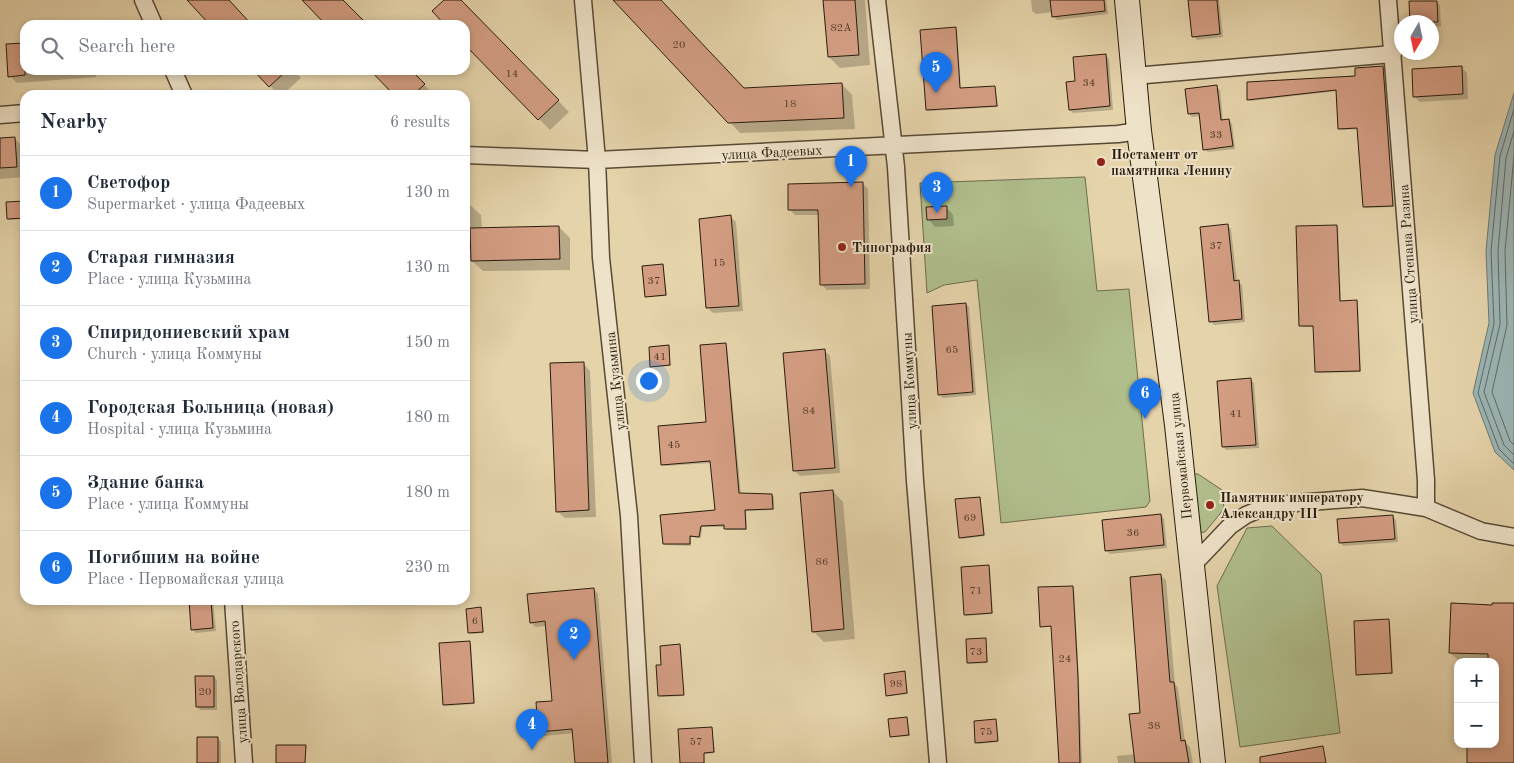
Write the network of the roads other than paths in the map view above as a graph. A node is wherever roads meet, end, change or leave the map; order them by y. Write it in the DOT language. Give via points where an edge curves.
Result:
graph roads {
  1 [pos="143,0"];
  2 [pos="583,0"];
  3 [pos="877,0"];
  4 [pos="1127,0"];
  5 [pos="1388,0"];
  6 [pos="152,20"];
  7 [pos="1393,54"];
  8 [pos="175,75"];
  9 [pos="1134,76"];
  10 [pos="182,90"];
  11 [pos="20,113"];
  12 [pos="0,115"];
  13 [pos="1139,131"];
  14 [pos="894,146"];
  15 [pos="470,155"];
  16 [pos="597,160"];
  17 [pos="1426,508"];
  18 [pos="1514,537"];
  19 [pos="1192,567"];
  20 [pos="233,605"];
  21 [pos="244,763"];
  22 [pos="643,763"];
  23 [pos="938,763"];
  24 [pos="1213,763"];
  1 -- 6 [label="street"];
  2 -- 16 [label="street, улица Кузьмина"];
  3 -- 14 [label="street, улица Коммуны"];
  4 -- 9 [label="main road, Первомайская улица"];
  5 -- 7 [label="street, улица Степана Разина"];
  7 -- 9 [label="street"];
  7 -- 17 [label="street, улица Степана Разина"];
  8 -- 10 [label="street"];
  9 -- 13 [label="main road, Первомайская улица"];
  11 -- 12 [label="street"];
  13 -- 14 [label="street, улица Фадеевых"];
  13 -- 19 [label="main road, Первомайская улица"];
  14 -- 16 [label="street, улица Фадеевых"];
  14 -- 23 [label="street, улица Коммуны" via="915,481"];
  15 -- 16 [label="street, улица Фадеевых"];
  16 -- 22 [label="street, улица Кузьмина" via="602,258 629,516"];
  17 -- 18 [label="street" via="1481,531"];
  17 -- 19 [label="street" via="1362,498 1266,507 1230,526"];
  19 -- 24 [label="main road, Первомайская улица"];
  20 -- 21 [label="street, улица Володарского"];
}
